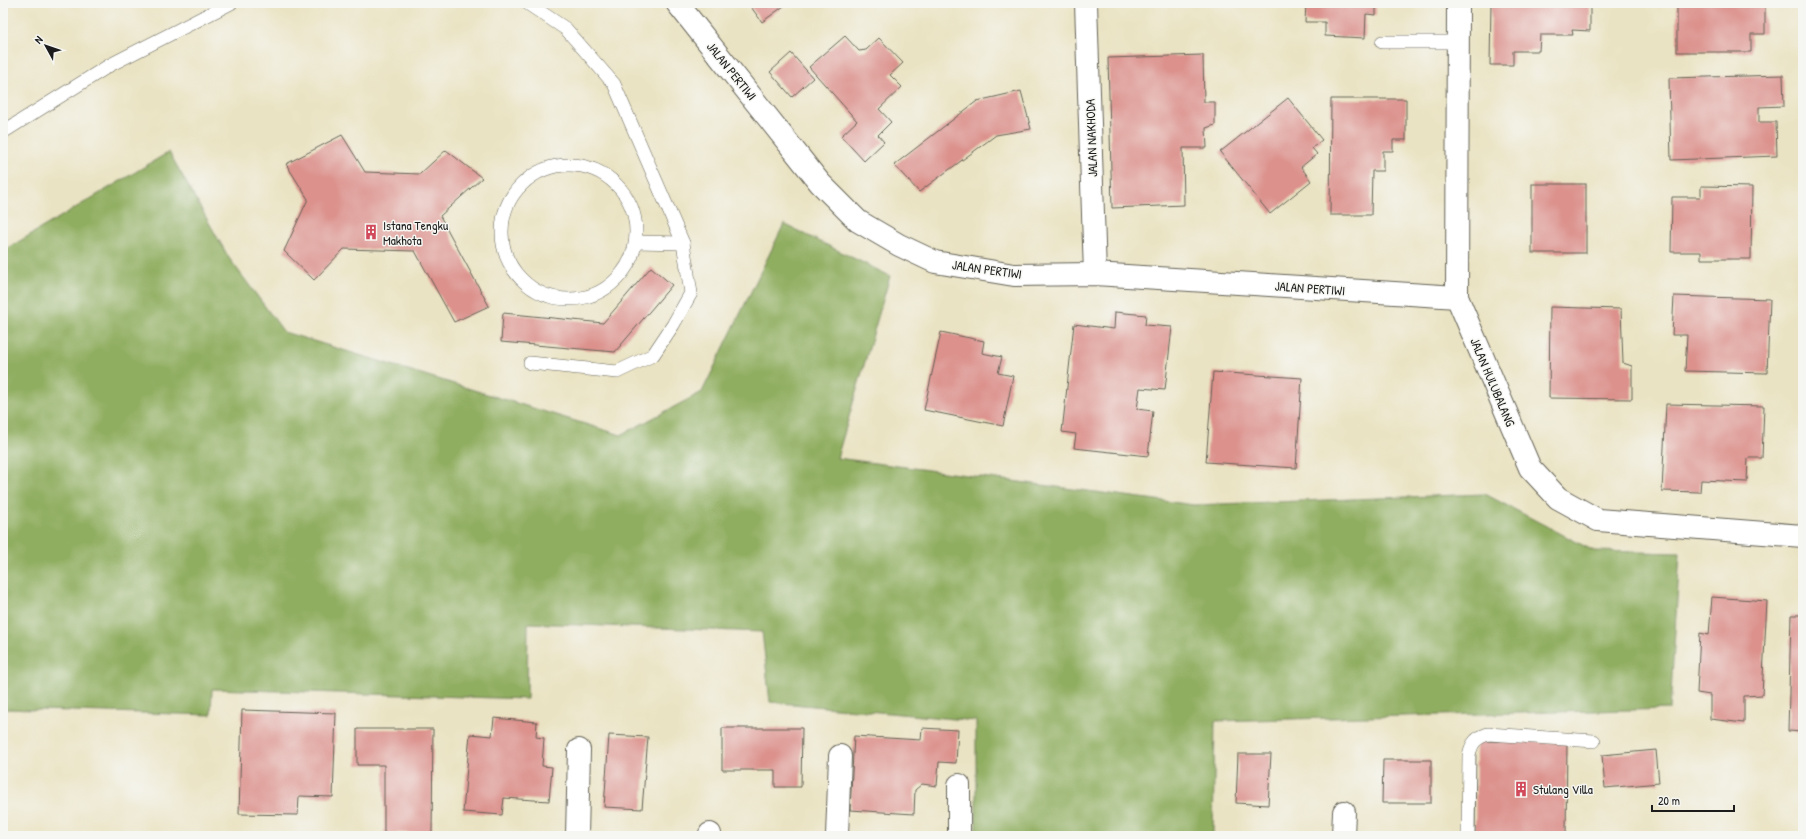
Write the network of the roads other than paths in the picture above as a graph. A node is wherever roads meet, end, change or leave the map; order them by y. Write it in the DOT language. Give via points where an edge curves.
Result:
graph roads {
  1 [pos="231,3"];
  2 [pos="527,3"];
  3 [pos="677,3"];
  4 [pos="1086,3"];
  5 [pos="1458,3"];
  6 [pos="1382,42"];
  7 [pos="1458,42"];
  8 [pos="3,132"];
  9 [pos="636,242"];
  10 [pos="683,243"];
  11 [pos="1095,274"];
  12 [pos="1457,297"];
  13 [pos="530,363"];
  14 [pos="1803,536"];
  15 [pos="1594,741"];
  16 [pos="579,750"];
  17 [pos="840,756"];
  18 [pos="959,785"];
  19 [pos="1344,812"];
  20 [pos="577,836"];
  21 [pos="837,836"];
  22 [pos="959,836"];
  23 [pos="1343,836"];
  24 [pos="1468,836"];
  1 -- 8 [label="lane" via="110,65"];
  2 -- 10 [label="lane" via="566,28 614,84"];
  3 -- 11 [label="street, JALAN PERTIWI" via="820,183 858,221 899,246 935,262 1014,275"];
  4 -- 11 [label="street, JALAN NAKHODA"];
  5 -- 7 [label="street, JALAN HULUBALANG"];
  6 -- 7 [label="lane"];
  7 -- 12 [label="street, JALAN HULUBALANG"];
  9 -- 9 [label="lane" via="628,264 613,283 594,295 570,300 547,297 526,285 511,268 502,246 502,223 508,202 521,185 538,172 558,166 579,166 599,172 616,184 629,201 635,221"];
  9 -- 10 [label="lane"];
  10 -- 13 [label="lane" via="691,293 653,355 617,372"];
  11 -- 12 [label="street, JALAN PERTIWI"];
  12 -- 14 [label="street, JALAN HULUBALANG" via="1530,468 1558,498 1598,520"];
  15 -- 24 [label="lane" via="1503,738 1488,734 1479,737 1471,745 1469,755"];
  16 -- 20 [label="street"];
  17 -- 21 [label="street"];
  18 -- 22 [label="street"];
  19 -- 23 [label="street"];
}
